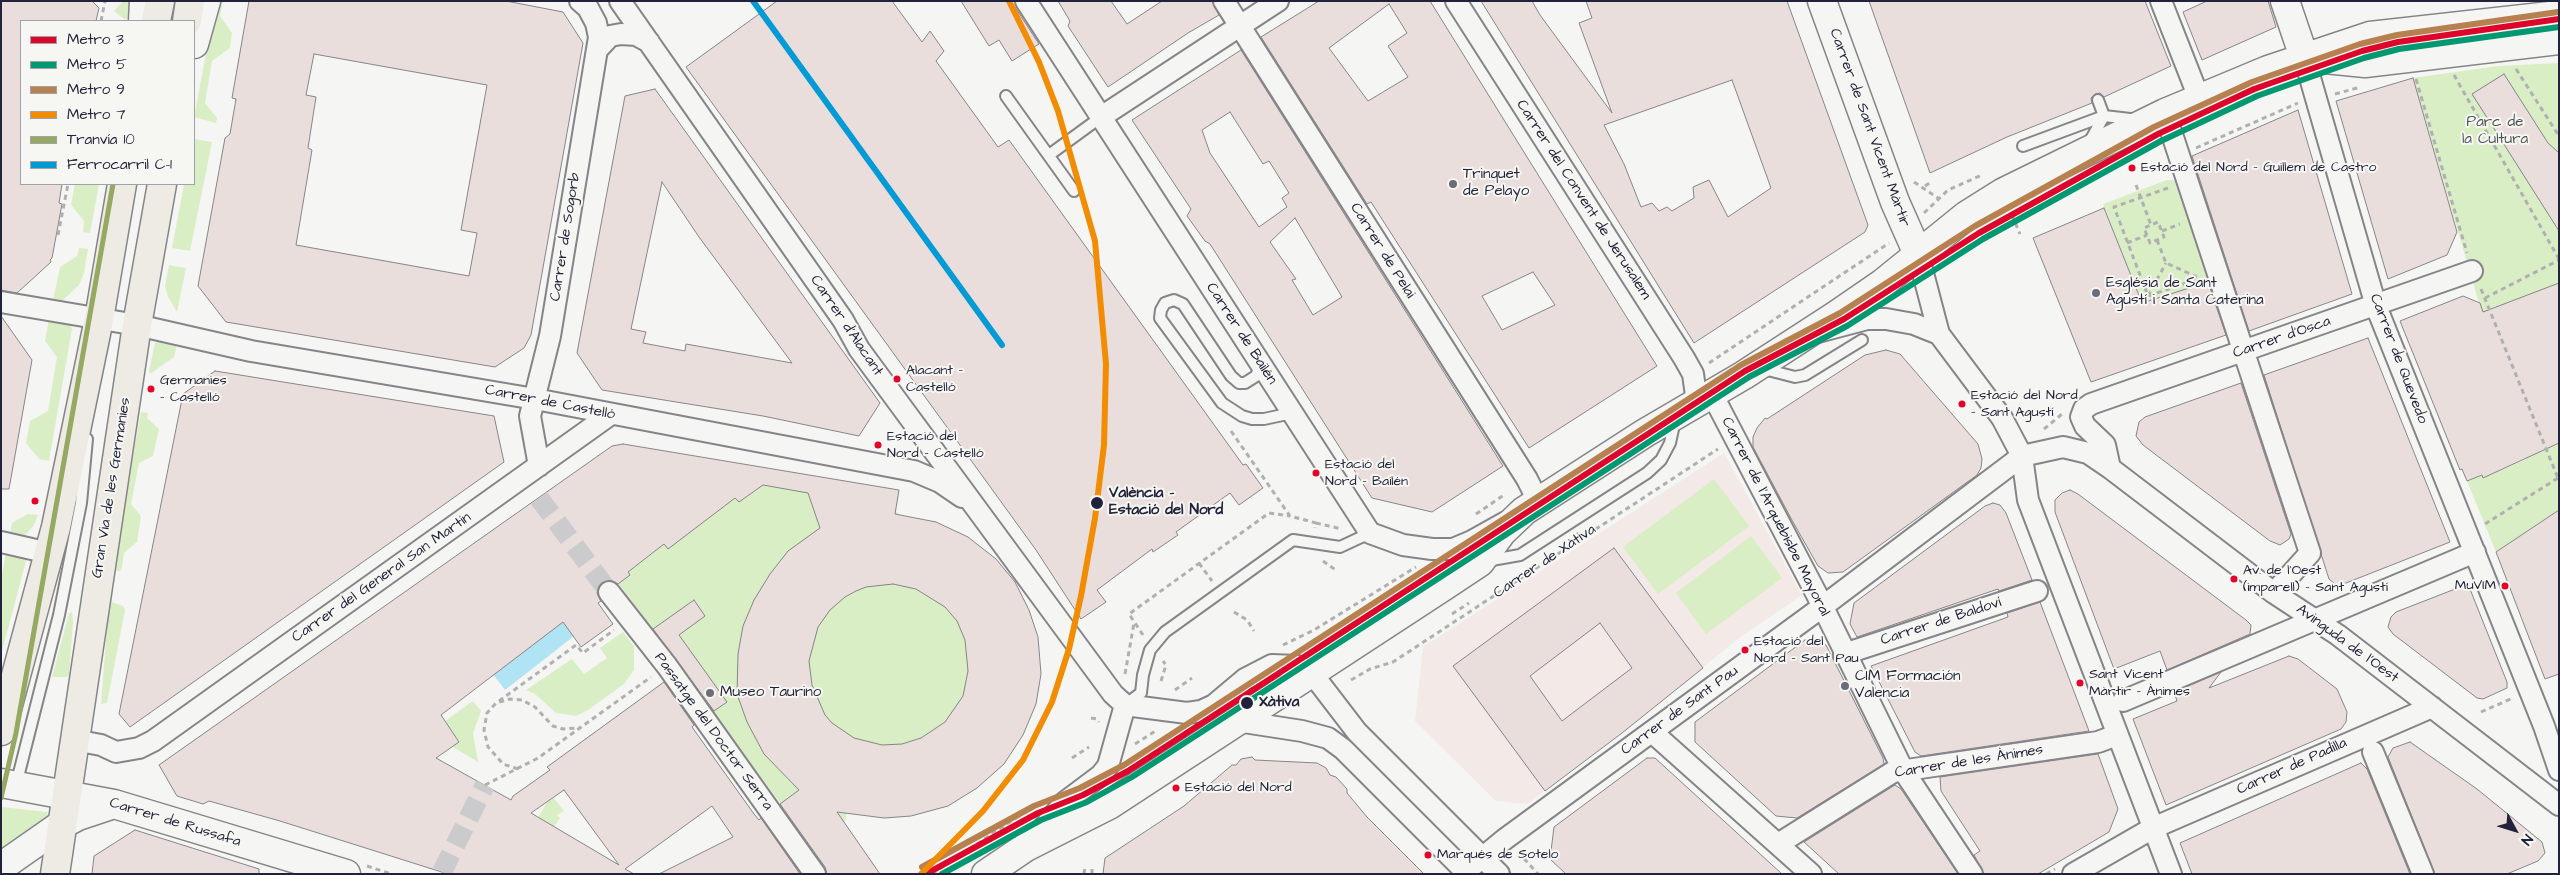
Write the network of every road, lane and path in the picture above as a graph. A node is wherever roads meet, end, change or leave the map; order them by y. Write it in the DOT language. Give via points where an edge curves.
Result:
graph roads {
  1 [pos="104,1"];
  2 [pos="144,1"];
  3 [pos="160,1"];
  4 [pos="190,1"];
  5 [pos="206,1"];
  6 [pos="620,1"];
  7 [pos="1026,1"];
  8 [pos="1224,1"];
  9 [pos="1278,1"];
  10 [pos="1456,1"];
  11 [pos="1822,1"];
  12 [pos="2161,1"];
  13 [pos="2285,1"];
  14 [pos="584,4"];
  15 [pos="2559,15"];
  16 [pos="101,20"];
  17 [pos="143,20"];
  18 [pos="156,20"];
  19 [pos="187,20"];
  20 [pos="1240,26"];
  21 [pos="195,40"];
  22 [pos="2559,40"];
  23 [pos="649,42"];
  24 [pos="597,50"];
  25 [pos="2304,57"];
  26 [pos="2515,67"];
  27 [pos="2450,68"];
  28 [pos="2415,74"];
  29 [pos="2371,85"];
  30 [pos="1006,96"];
  31 [pos="2199,98"];
  32 [pos="2314,98"];
  33 [pos="2098,100"];
  34 [pos="2104,116"];
  35 [pos="1101,117"];
  36 [pos="2156,117"];
  37 [pos="2559,136"];
  38 [pos="2023,146"];
  39 [pos="2083,153"];
  40 [pos="1049,155"];
  41 [pos="2178,155"];
  42 [pos="1931,182"];
  43 [pos="68,185"];
  44 [pos="122,185"];
  45 [pos="162,185"];
  46 [pos="2136,185"];
  47 [pos="1924,186"];
  48 [pos="1074,191"];
  49 [pos="2140,197"];
  50 [pos="2171,197"];
  51 [pos="2178,215"];
  52 [pos="2181,224"];
  53 [pos="2151,226"];
  54 [pos="2162,230"];
  55 [pos="2184,233"];
  56 [pos="58,235"];
  57 [pos="2147,235"];
  58 [pos="2157,240"];
  59 [pos="2127,243"];
  60 [pos="1918,254"];
  61 [pos="2559,259"];
  62 [pos="2166,263"];
  63 [pos="2197,269"];
  64 [pos="2472,271"];
  65 [pos="2200,278"];
  66 [pos="2148,296"];
  67 [pos="2485,298"];
  68 [pos="1,302"];
  69 [pos="2376,306"];
  70 [pos="99,319"];
  71 [pos="137,325"];
  72 [pos="1940,334"];
  73 [pos="1806,335"];
  74 [pos="1862,340"];
  75 [pos="2243,351"];
  76 [pos="1261,364"];
  77 [pos="1757,367"];
  78 [pos="2139,397"];
  79 [pos="535,399"];
  80 [pos="1695,404"];
  81 [pos="2065,412"];
  82 [pos="1292,413"];
  83 [pos="611,414"];
  84 [pos="1231,431"];
  85 [pos="1735,438"];
  86 [pos="2022,456"];
  87 [pos="539,466"];
  88 [pos="2110,468"];
  89 [pos="2558,478"];
  90 [pos="1528,508"];
  91 [pos="1290,516"];
  92 [pos="986,520"];
  93 [pos="1316,523"];
  94 [pos="1344,530"];
  95 [pos="1314,532"];
  96 [pos="1370,533"];
  97 [pos="1,542"];
  98 [pos="2471,543"];
  99 [pos="49,553"];
  100 [pos="1480,562"];
  101 [pos="1199,564"];
  102 [pos="1214,584"];
  103 [pos="2037,591"];
  104 [pos="609,592"];
  105 [pos="2274,593"];
  106 [pos="1470,602"];
  107 [pos="1822,607"];
  108 [pos="1234,612"];
  109 [pos="1452,614"];
  110 [pos="629,619"];
  111 [pos="2317,619"];
  112 [pos="1134,623"];
  113 [pos="1254,631"];
  114 [pos="1144,637"];
  115 [pos="1844,654"];
  116 [pos="1163,662"];
  117 [pos="667,666"];
  118 [pos="1311,672"];
  119 [pos="1125,674"];
  120 [pos="1192,678"];
  121 [pos="1351,680"];
  122 [pos="1161,681"];
  123 [pos="1175,690"];
  124 [pos="2123,701"];
  125 [pos="496,703"];
  126 [pos="1125,705"];
  127 [pos="2432,707"];
  128 [pos="1091,718"];
  129 [pos="1237,721"];
  130 [pos="1100,723"];
  131 [pos="580,728"];
  132 [pos="1,731"];
  133 [pos="1652,732"];
  134 [pos="2118,735"];
  135 [pos="74,740"];
  136 [pos="1090,747"];
  137 [pos="2373,752"];
  138 [pos="1072,758"];
  139 [pos="519,769"];
  140 [pos="1903,770"];
  141 [pos="2559,770"];
  142 [pos="8,784"];
  143 [pos="485,785"];
  144 [pos="66,793"];
  145 [pos="114,804"];
  146 [pos="2559,805"];
  147 [pos="62,825"];
  148 [pos="2153,828"];
  149 [pos="1778,844"];
  150 [pos="1026,847"];
  151 [pos="1517,851"];
  152 [pos="1482,857"];
  153 [pos="1085,866"];
  154 [pos="1092,866"];
  155 [pos="1,867"];
  156 [pos="1467,872"];
  157 [pos="55,874"];
  158 [pos="346,874"];
  159 [pos="815,874"];
  160 [pos="986,874"];
  161 [pos="1084,874"];
  162 [pos="1092,874"];
  163 [pos="1499,874"];
  164 [pos="1538,874"];
  165 [pos="1812,874"];
  166 [pos="1972,874"];
  167 [pos="2073,874"];
  168 [pos="2172,874"];
  169 [pos="2424,874"];
  1 -- 16 [label="path"];
  2 -- 17 [label="main road"];
  3 -- 18 [label="main road"];
  4 -- 19 [label="main road"];
  5 -- 21 [label="main road"];
  6 -- 23 [label="street, Carrer d'Alacant"];
  7 -- 35 [label="street, Carrer de Bailén"];
  8 -- 20 [label="street, Carrer de Pelai"];
  9 -- 20 [label="street"];
  10 -- 80 [label="street, Carrer del Convent de Jerusalem" via="1684,358 1693,374"];
  11 -- 60 [label="main road, Carrer de Sant Vicent Màrtir" via="1895,202"];
  12 -- 31 [label="street"];
  13 -- 25 [label="main road"];
  14 -- 24 [label="street, Carrer de Sogorb" via="596,23"];
  15 -- 25 [label="main road" via="2370,36"];
  20 -- 35 [label="street"];
  20 -- 90 [label="street, Carrer de Pelai" via="1527,479"];
  22 -- 25 [label="main road" via="2365,63"];
  23 -- 24 [label="street" via="636,35 621,34 610,36"];
  23 -- 92 [label="street, Carrer d'Alacant" via="843,320 859,349"];
  24 -- 79 [label="street, Carrer de Sogorb" via="550,336"];
  25 -- 31 [label="main road"];
  25 -- 32 [label="street, Carrer de Quevedo"];
  26 -- 37 [label="path"];
  27 -- 61 [label="path"];
  28 -- 64 [label="path"];
  29 -- 32 [label="path"];
  30 -- 40 [label="lane"];
  31 -- 36 [label="main road"];
  32 -- 41 [label="path"];
  32 -- 69 [label="street, Carrer de Quevedo"];
  33 -- 34 [label="lane"];
  34 -- 36 [label="lane"];
  34 -- 38 [label="lane"];
  34 -- 39 [label="lane"];
  35 -- 40 [label="lane"];
  35 -- 76 [label="street, Carrer de Bailén"];
  36 -- 39 [label="main road"];
  36 -- 41 [label="street"];
  39 -- 60 [label="main road" via="1986,203"];
  40 -- 48 [label="lane"];
  41 -- 75 [label="street"];
  42 -- 47 [label="path"];
  43 -- 56 [label="path"];
  44 -- 70 [label="main road"];
  45 -- 71 [label="main road, Gran Via de les Germanies"];
  46 -- 49 [label="path"];
  49 -- 50 [label="path" via="2168,188"];
  49 -- 53 [label="path"];
  49 -- 59 [label="path" via="2114,207"];
  51 -- 52 [label="path"];
  52 -- 54 [label="path"];
  52 -- 55 [label="path"];
  53 -- 54 [label="path" via="2158,222"];
  53 -- 57 [label="path" via="2144,228"];
  54 -- 58 [label="path" via="2164,237"];
  57 -- 58 [label="path" via="2150,243"];
  57 -- 59 [label="path"];
  58 -- 62 [label="path"];
  59 -- 66 [label="path"];
  60 -- 72 [label="street"];
  60 -- 73 [label="main road" via="1883,284"];
  61 -- 67 [label="path"];
  62 -- 65 [label="path"];
  62 -- 66 [label="path"];
  63 -- 65 [label="path"];
  64 -- 67 [label="path"];
  64 -- 69 [label="street, Carrer d'Osca"];
  65 -- 66 [label="path"];
  67 -- 89 [label="path"];
  68 -- 70 [label="street, Carrer de Castelló"];
  69 -- 75 [label="street, Carrer d'Osca"];
  69 -- 98 [label="street, Carrer de Quevedo"];
  70 -- 71 [label="street, Carrer de Castelló"];
  70 -- 99 [label="main road"];
  70 -- 142 [label="lane" via="81,503 59,615"];
  71 -- 79 [label="street, Carrer de Castelló" via="251,351"];
  71 -- 135 [label="main road, Gran Via de les Germanies"];
  72 -- 73 [label="street" via="1892,319 1867,319"];
  72 -- 86 [label="street" via="2002,418"];
  73 -- 77 [label="main road"];
  74 -- 77 [label="lane" via="1805,375 1795,377"];
  75 -- 78 [label="lane" via="2213,369"];
  75 -- 88 [label="street, Carrer d'Osca" via="2091,404 2084,410 2081,417 2085,426 2105,445"];
  75 -- 105 [label="street" via="2310,553"];
  76 -- 82 [label="street, Carrer de Bailén"];
  76 -- 82 [label="lane" via="1256,376 1240,383 1231,376 1183,304 1174,300 1165,302 1160,318 1222,403 1252,419"];
  77 -- 80 [label="main road"];
  79 -- 83 [label="street, Carrer de Castelló"];
  79 -- 87 [label="street, Carrer de Sogorb" via="530,416"];
  80 -- 85 [label="street, Carrer de l'Arquebisbe Mayoral"];
  80 -- 90 [label="main road"];
  80 -- 100 [label="lane" via="1660,460 1647,473 1520,555"];
  81 -- 86 [label="path" via="2039,432"];
  82 -- 96 [label="street, Carrer de Bailén"];
  83 -- 87 [label="street, Carrer del General San Martín"];
  83 -- 92 [label="street, Carrer de Castelló" via="914,471 955,492"];
  84 -- 91 [label="path"];
  85 -- 107 [label="street, Carrer de l'Arquebisbe Mayoral"];
  85 -- 121 [label="path, Carrer de Xàtiva" via="1393,662 1370,669"];
  86 -- 88 [label="street, Avinguda de l'Oest" via="2063,447 2088,453"];
  86 -- 107 [label="street, Carrer de Sant Pau"];
  86 -- 134 [label="street" via="2028,500"];
  87 -- 135 [label="street, Carrer del General San Martín" via="153,741 139,748 116,752 101,745"];
  88 -- 105 [label="street, Avinguda de l'Oest"];
  89 -- 98 [label="path"];
  90 -- 96 [label="street" via="1453,549 1403,545"];
  90 -- 100 [label="main road"];
  91 -- 93 [label="path"];
  91 -- 101 [label="path" via="1269,513"];
  92 -- 126 [label="street, Carrer d'Alacant" via="1105,684"];
  93 -- 94 [label="path"];
  93 -- 95 [label="path"];
  96 -- 126 [label="lane" via="1340,548 1293,540 1165,632 1150,650 1141,694"];
  97 -- 99 [label="street"];
  98 -- 111 [label="street"];
  98 -- 141 [label="street, Carrer de Quevedo"];
  99 -- 132 [label="main road"];
  100 -- 118 [label="main road"];
  101 -- 102 [label="path"];
  101 -- 112 [label="path" via="1128,614"];
  103 -- 115 [label="street, Carrer de Baldoví"];
  104 -- 110 [label="street, Passatge del Doctor Serra"];
  105 -- 111 [label="street, Avinguda de l'Oest"];
  106 -- 109 [label="path"];
  107 -- 115 [label="street, Carrer de l'Arquebisbe Mayoral"];
  107 -- 133 [label="street, Carrer de Sant Pau"];
  108 -- 113 [label="path" via="1247,620"];
  110 -- 117 [label="street, Passatge del Doctor Serra"];
  110 -- 125 [label="path" via="583,654 576,645"];
  111 -- 124 [label="street"];
  111 -- 127 [label="street, Avinguda de l'Oest"];
  112 -- 114 [label="path"];
  112 -- 119 [label="path"];
  115 -- 140 [label="street, Carrer de l'Arquebisbe Mayoral"];
  116 -- 122 [label="path" via="1166,665"];
  117 -- 131 [label="path"];
  117 -- 159 [label="street, Passatge del Doctor Serra"];
  118 -- 126 [label="street" via="1297,666 1272,665 1245,679 1214,705 1201,711 1179,712"];
  118 -- 129 [label="main road"];
  118 -- 152 [label="street" via="1357,732"];
  120 -- 123 [label="path"];
  125 -- 131 [label="path" via="522,700 535,707 553,726 563,730"];
  125 -- 139 [label="path" via="487,713 484,730 488,747 503,764"];
  126 -- 150 [label="street" via="1108,766 1065,802"];
  127 -- 146 [label="street, Avinguda de l'Oest"];
  127 -- 148 [label="street, Carrer de Padilla"];
  128 -- 130 [label="path"];
  129 -- 150 [label="main road" via="1109,805"];
  129 -- 156 [label="street" via="1328,738 1344,749"];
  131 -- 139 [label="path"];
  133 -- 149 [label="street"];
  133 -- 152 [label="street, Carrer de Sant Pau"];
  134 -- 140 [label="street, Carrer de les Ànimes" via="2098,742"];
  134 -- 148 [label="street"];
  135 -- 144 [label="main road, Gran Via de les Germanies"];
  136 -- 138 [label="path"];
  137 -- 169 [label="street"];
  139 -- 143 [label="path"];
  140 -- 149 [label="street, Carrer de les Ànimes" via="1893,772"];
  140 -- 166 [label="street, Carrer de l'Arquebisbe Mayoral"];
  142 -- 144 [label="main road, Carrer de Russafa"];
  144 -- 145 [label="main road, Carrer de Russafa"];
  144 -- 147 [label="main road, Gran Via de les Germanies"];
  145 -- 147 [label="main road"];
  145 -- 158 [label="main road, Carrer de Russafa"];
  147 -- 155 [label="main road"];
  147 -- 157 [label="main road, Gran Via de les Germanies"];
  148 -- 167 [label="street, Carrer de Padilla"];
  148 -- 168 [label="street"];
  149 -- 165 [label="street"];
  150 -- 160 [label="main road"];
  151 -- 164 [label="path"];
  152 -- 156 [label="street, Carrer de Sant Pau"];
  152 -- 163 [label="street"];
  153 -- 161 [label="path"];
  154 -- 162 [label="path"];
}
